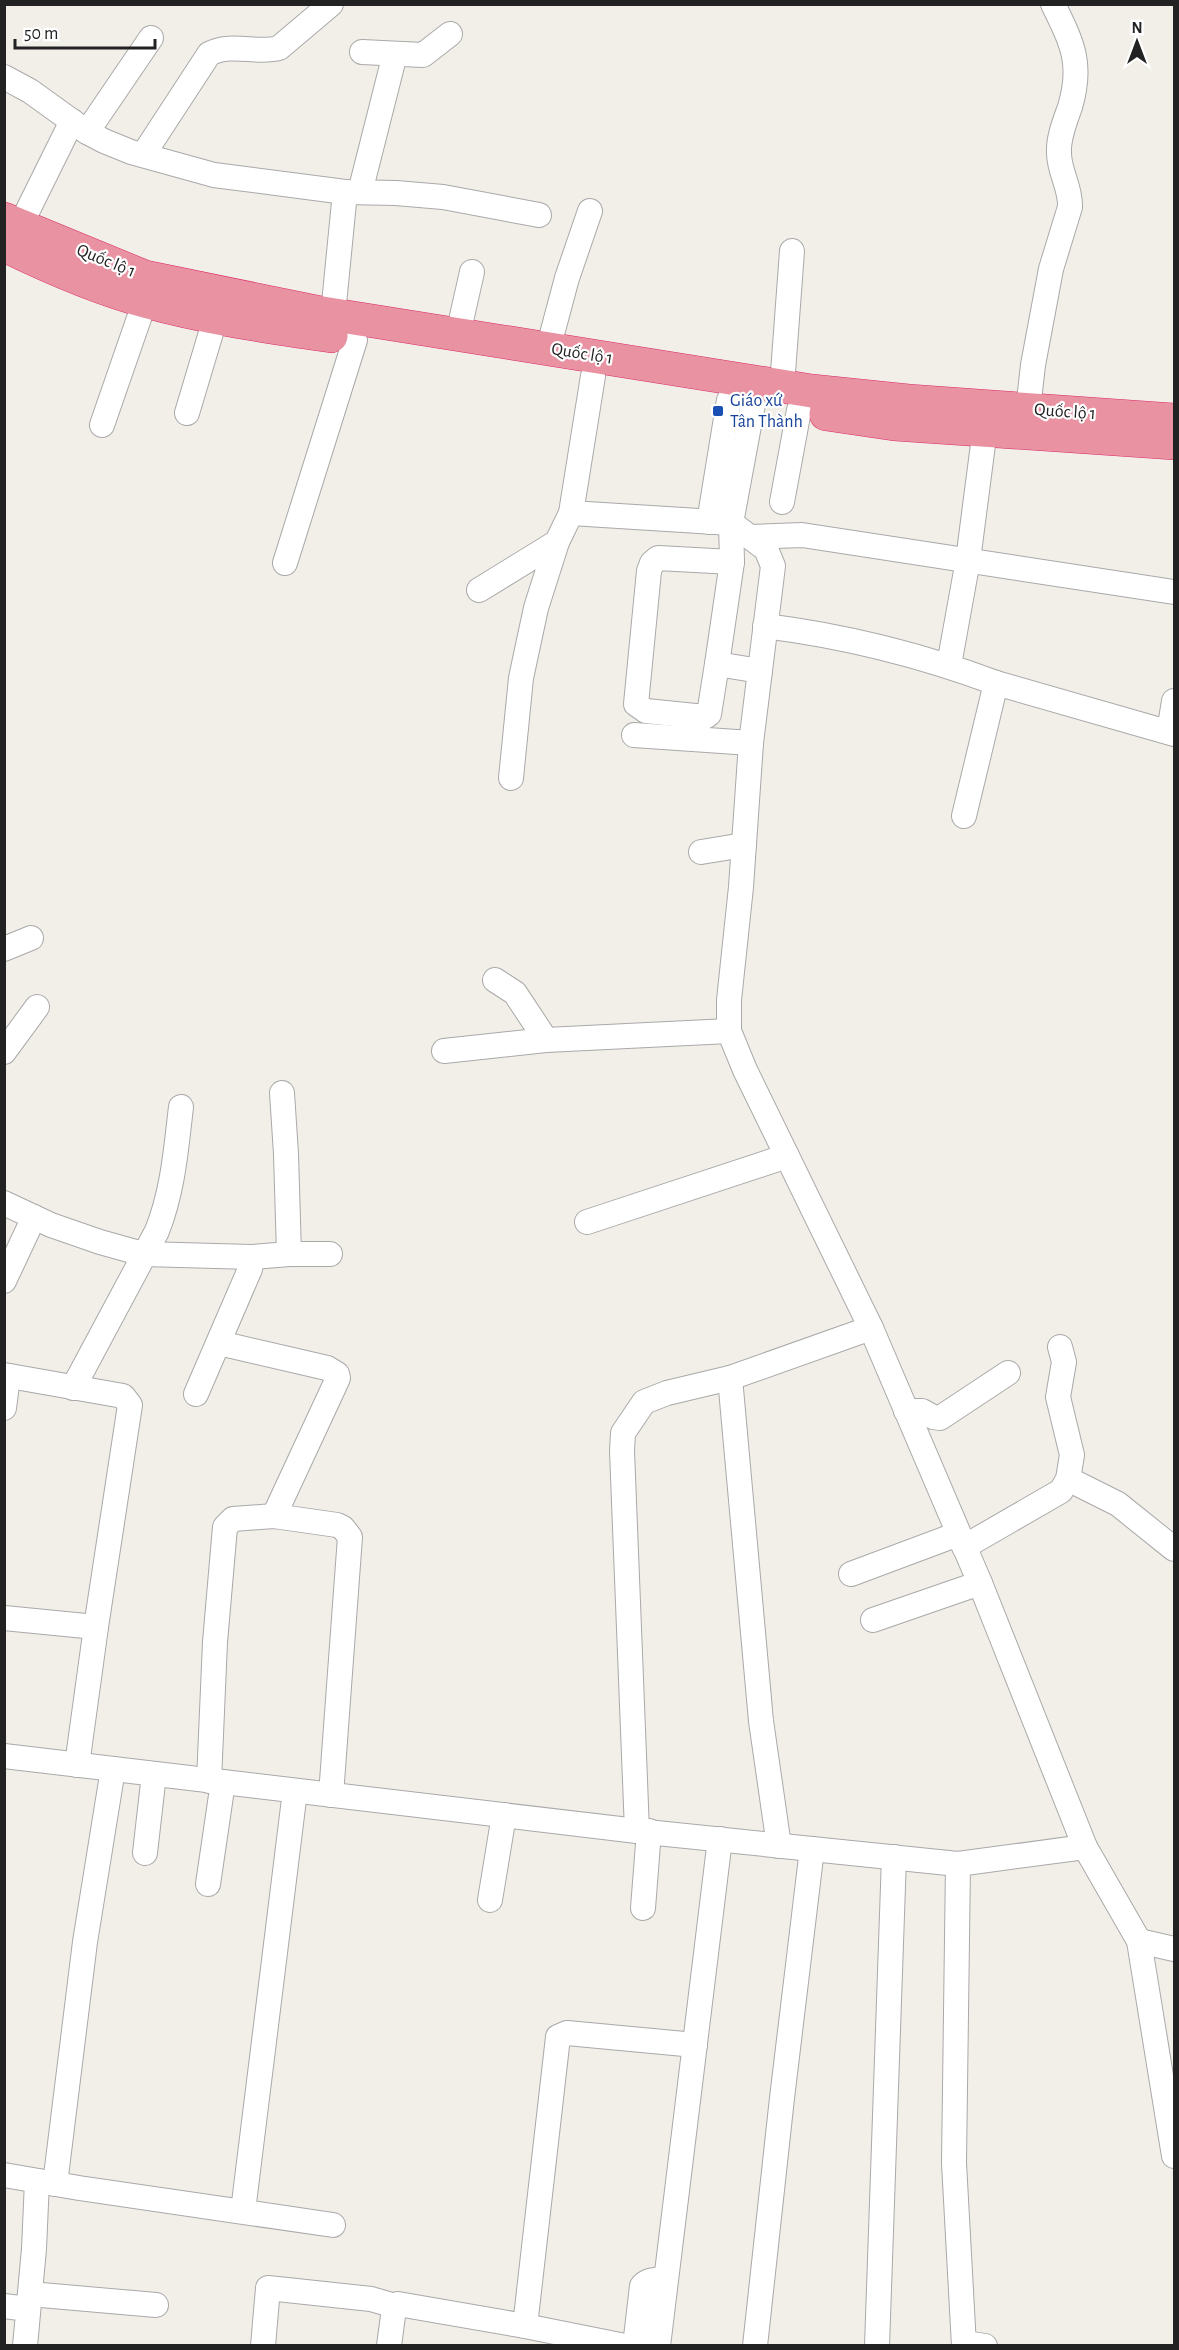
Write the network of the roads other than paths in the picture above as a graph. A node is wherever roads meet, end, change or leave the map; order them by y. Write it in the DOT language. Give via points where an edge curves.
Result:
graph roads {
  1 [pos="331,4"];
  2 [pos="1053,4"];
  3 [pos="450,34"];
  4 [pos="151,38"];
  5 [pos="362,52"];
  6 [pos="395,54"];
  7 [pos="4,77"];
  8 [pos="80,126"];
  9 [pos="143,155"];
  10 [pos="352,192"];
  11 [pos="590,211"];
  12 [pos="539,214"];
  13 [pos="10,230"];
  14 [pos="792,251"];
  15 [pos="472,272"];
  16 [pos="145,301"];
  17 [pos="333,314"];
  18 [pos="216,316"];
  19 [pos="458,334"];
  20 [pos="355,340"];
  21 [pos="548,349"];
  22 [pos="593,376"];
  23 [pos="790,398"];
  24 [pos="741,402"];
  25 [pos="1028,409"];
  26 [pos="187,413"];
  27 [pos="1174,420"];
  28 [pos="102,425"];
  29 [pos="985,429"];
  30 [pos="1174,443"];
  31 [pos="782,502"];
  32 [pos="572,513"];
  33 [pos="720,522"];
  34 [pos="752,537"];
  35 [pos="557,542"];
  36 [pos="968,560"];
  37 [pos="732,562"];
  38 [pos="285,563"];
  39 [pos="479,590"];
  40 [pos="1174,592"];
  41 [pos="765,626"];
  42 [pos="717,664"];
  43 [pos="948,665"];
  44 [pos="760,671"];
  45 [pos="996,683"];
  46 [pos="1174,701"];
  47 [pos="1172,733"];
  48 [pos="634,735"];
  49 [pos="751,743"];
  50 [pos="512,778"];
  51 [pos="964,816"];
  52 [pos="744,845"];
  53 [pos="701,852"];
  54 [pos="31,938"];
  55 [pos="4,949"];
  56 [pos="495,980"];
  57 [pos="37,1007"];
  58 [pos="729,1031"];
  59 [pos="546,1040"];
  60 [pos="444,1051"];
  61 [pos="4,1052"];
  62 [pos="282,1093"];
  63 [pos="181,1107"];
  64 [pos="787,1156"];
  65 [pos="4,1203"];
  66 [pos="34,1217"];
  67 [pos="587,1222"];
  68 [pos="143,1254"];
  69 [pos="288,1254"];
  70 [pos="330,1254"];
  71 [pos="252,1257"];
  72 [pos="4,1281"];
  73 [pos="871,1328"];
  74 [pos="219,1343"];
  75 [pos="1060,1347"];
  76 [pos="1008,1372"];
  77 [pos="6,1376"];
  78 [pos="730,1378"];
  79 [pos="74,1388"];
  80 [pos="196,1394"];
  81 [pos="4,1408"];
  82 [pos="906,1411"];
  83 [pos="1068,1479"];
  84 [pos="274,1516"];
  85 [pos="961,1541"];
  86 [pos="1174,1549"];
  87 [pos="851,1574"];
  88 [pos="980,1583"];
  89 [pos="4,1618"];
  90 [pos="873,1620"];
  91 [pos="96,1627"];
  92 [pos="4,1756"];
  93 [pos="77,1765"];
  94 [pos="113,1769"];
  95 [pos="154,1774"];
  96 [pos="216,1782"];
  97 [pos="295,1791"];
  98 [pos="332,1795"];
  99 [pos="504,1815"];
  100 [pos="643,1831"];
  101 [pos="720,1839"];
  102 [pos="779,1846"];
  103 [pos="1085,1847"];
  104 [pos="812,1849"];
  105 [pos="145,1853"];
  106 [pos="894,1857"];
  107 [pos="958,1864"];
  108 [pos="208,1884"];
  109 [pos="490,1900"];
  110 [pos="643,1908"];
  111 [pos="1139,1941"];
  112 [pos="1174,1949"];
  113 [pos="695,2045"];
  114 [pos="1174,2156"];
  115 [pos="4,2175"];
  116 [pos="46,2182"];
  117 [pos="243,2211"];
  118 [pos="333,2225"];
  119 [pos="665,2279"];
  120 [pos="29,2302"];
  121 [pos="156,2305"];
  122 [pos="4,2306"];
  123 [pos="395,2306"];
  124 [pos="518,2332"];
  125 [pos="971,2345"];
  126 [pos="25,2346"];
  127 [pos="263,2346"];
  128 [pos="389,2346"];
  129 [pos="626,2346"];
  130 [pos="635,2346"];
  131 [pos="658,2346"];
  132 [pos="755,2346"];
  133 [pos="877,2346"];
  1 -- 9 [label="street" via="279,48 228,48 209,54"];
  2 -- 25 [label="street" via="1075,56 1072,99 1059,152 1071,197 1048,280"];
  3 -- 6 [label="street" via="423,55"];
  4 -- 8 [label="street"];
  5 -- 6 [label="street"];
  6 -- 10 [label="street"];
  7 -- 8 [label="street"];
  8 -- 9 [label="street"];
  8 -- 13 [label="street"];
  9 -- 10 [label="street" via="214,175"];
  10 -- 12 [label="street" via="443,197"];
  10 -- 17 [label="street"];
  11 -- 21 [label="street"];
  13 -- 16 [label="highway, Quốc lộ 1" via="60,271"];
  13 -- 17 [label="highway, Quốc lộ 1" via="145,277"];
  14 -- 23 [label="street"];
  15 -- 19 [label="street"];
  16 -- 18 [label="highway, Quốc lộ 1"];
  16 -- 28 [label="street"];
  17 -- 19 [label="highway, Quốc lộ 1"];
  18 -- 20 [label="highway, Quốc lộ 1"];
  18 -- 26 [label="street"];
  19 -- 21 [label="highway, Quốc lộ 1"];
  20 -- 22 [label="highway, Quốc lộ 1"];
  20 -- 38 [label="street"];
  21 -- 23 [label="highway, Quốc lộ 1"];
  22 -- 24 [label="highway, Quốc lộ 1"];
  22 -- 32 [label="street"];
  23 -- 24 [label="highway, Quốc lộ 1"];
  23 -- 25 [label="highway, Quốc lộ 1" via="812,391"];
  23 -- 29 [label="highway, Quốc lộ 1" via="894,423"];
  23 -- 31 [label="street"];
  24 -- 33 [label="street"];
  25 -- 27 [label="highway, Quốc lộ 1"];
  29 -- 30 [label="highway, Quốc lộ 1"];
  29 -- 36 [label="street"];
  32 -- 33 [label="street"];
  32 -- 35 [label="street"];
  33 -- 34 [label="street"];
  33 -- 37 [label="street"];
  34 -- 36 [label="street" via="802,535"];
  34 -- 41 [label="street" via="766,549 773,566"];
  35 -- 39 [label="street"];
  35 -- 50 [label="street" via="536,608 521,678"];
  36 -- 40 [label="street"];
  36 -- 43 [label="street"];
  37 -- 42 [label="street"];
  37 -- 42 [label="street" via="658,558 652,562 636,704 646,711 705,717 709,714"];
  41 -- 43 [label="street" via="854,640"];
  41 -- 44 [label="street"];
  42 -- 44 [label="street"];
  43 -- 45 [label="street"];
  44 -- 49 [label="street"];
  45 -- 47 [label="street"];
  45 -- 51 [label="street"];
  46 -- 47 [label="street"];
  48 -- 49 [label="street"];
  49 -- 52 [label="street"];
  52 -- 53 [label="street"];
  52 -- 58 [label="street"];
  54 -- 55 [label="street"];
  56 -- 59 [label="street" via="515,993"];
  57 -- 61 [label="street"];
  58 -- 59 [label="street"];
  58 -- 64 [label="street"];
  59 -- 60 [label="street"];
  62 -- 69 [label="street"];
  63 -- 68 [label="street" via="166,1208"];
  64 -- 67 [label="street"];
  64 -- 73 [label="street"];
  65 -- 66 [label="street"];
  66 -- 68 [label="street"];
  66 -- 72 [label="street"];
  68 -- 71 [label="street"];
  68 -- 79 [label="street"];
  69 -- 70 [label="street"];
  69 -- 71 [label="street"];
  71 -- 74 [label="street"];
  73 -- 78 [label="street"];
  73 -- 82 [label="street"];
  74 -- 80 [label="street"];
  74 -- 84 [label="street" via="327,1368 337,1374"];
  75 -- 83 [label="street" via="1064,1362 1058,1398 1072,1455"];
  76 -- 82 [label="street" via="940,1418 922,1411"];
  77 -- 79 [label="street"];
  77 -- 81 [label="street"];
  78 -- 100 [label="street" via="644,1402 623,1433"];
  78 -- 102 [label="street" via="762,1721"];
  79 -- 91 [label="street" via="123,1396 130,1405"];
  82 -- 85 [label="street"];
  83 -- 85 [label="street" via="1061,1491"];
  83 -- 86 [label="street" via="1118,1504"];
  84 -- 96 [label="street" via="233,1519 225,1527 215,1642"];
  84 -- 98 [label="street" via="337,1525 350,1537"];
  85 -- 87 [label="street"];
  85 -- 88 [label="street"];
  88 -- 90 [label="street"];
  88 -- 103 [label="street"];
  89 -- 91 [label="street"];
  91 -- 93 [label="street"];
  92 -- 93 [label="street"];
  93 -- 94 [label="street"];
  94 -- 95 [label="street"];
  94 -- 116 [label="street"];
  95 -- 96 [label="street"];
  95 -- 105 [label="street"];
  96 -- 97 [label="street"];
  96 -- 108 [label="street"];
  97 -- 98 [label="street"];
  97 -- 117 [label="street"];
  98 -- 99 [label="street"];
  99 -- 100 [label="street"];
  99 -- 109 [label="street"];
  100 -- 101 [label="street"];
  100 -- 110 [label="street"];
  101 -- 102 [label="street"];
  101 -- 113 [label="street"];
  102 -- 104 [label="street"];
  103 -- 107 [label="street"];
  103 -- 111 [label="street"];
  104 -- 106 [label="street"];
  104 -- 132 [label="street"];
  106 -- 107 [label="street"];
  106 -- 133 [label="street"];
  107 -- 125 [label="street" via="954,2163"];
  111 -- 112 [label="street"];
  111 -- 114 [label="street"];
  113 -- 119 [label="street"];
  113 -- 124 [label="street" via="567,2033 558,2037"];
  115 -- 116 [label="street"];
  116 -- 117 [label="street"];
  116 -- 120 [label="street"];
  117 -- 118 [label="street"];
  119 -- 130 [label="street" via="642,2286"];
  119 -- 131 [label="street"];
  120 -- 121 [label="street"];
  120 -- 122 [label="street"];
  120 -- 126 [label="street"];
  123 -- 124 [label="street"];
  123 -- 127 [label="street" via="371,2299 268,2288"];
  123 -- 128 [label="street"];
  124 -- 129 [label="street"];
}
